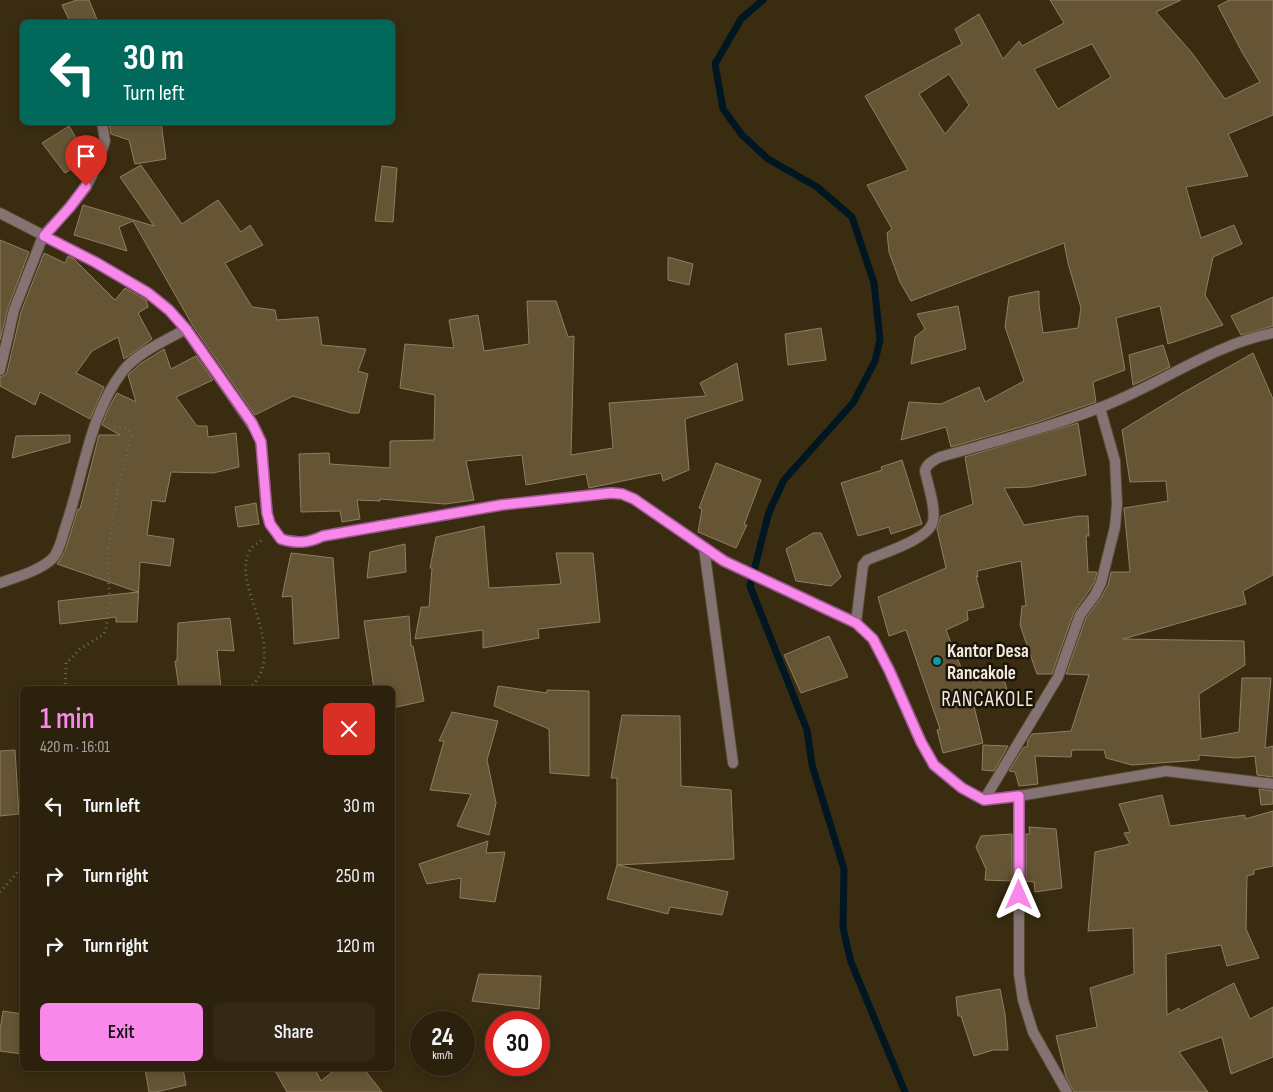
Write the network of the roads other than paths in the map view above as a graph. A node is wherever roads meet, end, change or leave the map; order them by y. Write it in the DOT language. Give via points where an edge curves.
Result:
graph roads {
  1 [pos="102,125"];
  2 [pos="0,213"];
  3 [pos="44,236"];
  4 [pos="186,329"];
  5 [pos="1273,333"];
  6 [pos="0,370"];
  7 [pos="1100,408"];
  8 [pos="704,548"];
  9 [pos="0,583"];
  10 [pos="856,623"];
  11 [pos="733,763"];
  12 [pos="1273,784"];
  13 [pos="1019,796"];
  14 [pos="984,800"];
  15 [pos="1066,1092"];
  1 -- 3 [label="street" via="105,141 98,164 86,186"];
  2 -- 3 [label="street"];
  3 -- 4 [label="street" via="148,293"];
  3 -- 6 [label="street" via="14,310"];
  4 -- 8 [label="street" via="252,423 261,442 267,513 270,524 281,539 310,542 323,536 501,505 611,493 634,499"];
  4 -- 9 [label="street" via="135,359 111,391 99,414 69,518 53,558"];
  5 -- 7 [label="street" via="1254,337 1212,355"];
  7 -- 10 [label="street" via="940,457 926,467 933,523 914,540 867,560 863,565"];
  7 -- 14 [label="street" via="1115,461 1117,504 1115,527 1101,583 1080,615 1058,677"];
  8 -- 10 [label="street" via="766,582"];
  8 -- 11 [label="street"];
  10 -- 14 [label="street" via="873,639 934,765 962,788"];
  12 -- 13 [label="street" via="1166,771"];
  13 -- 14 [label="street"];
  13 -- 15 [label="street" via="1019,974 1023,1000 1033,1032"];
}
